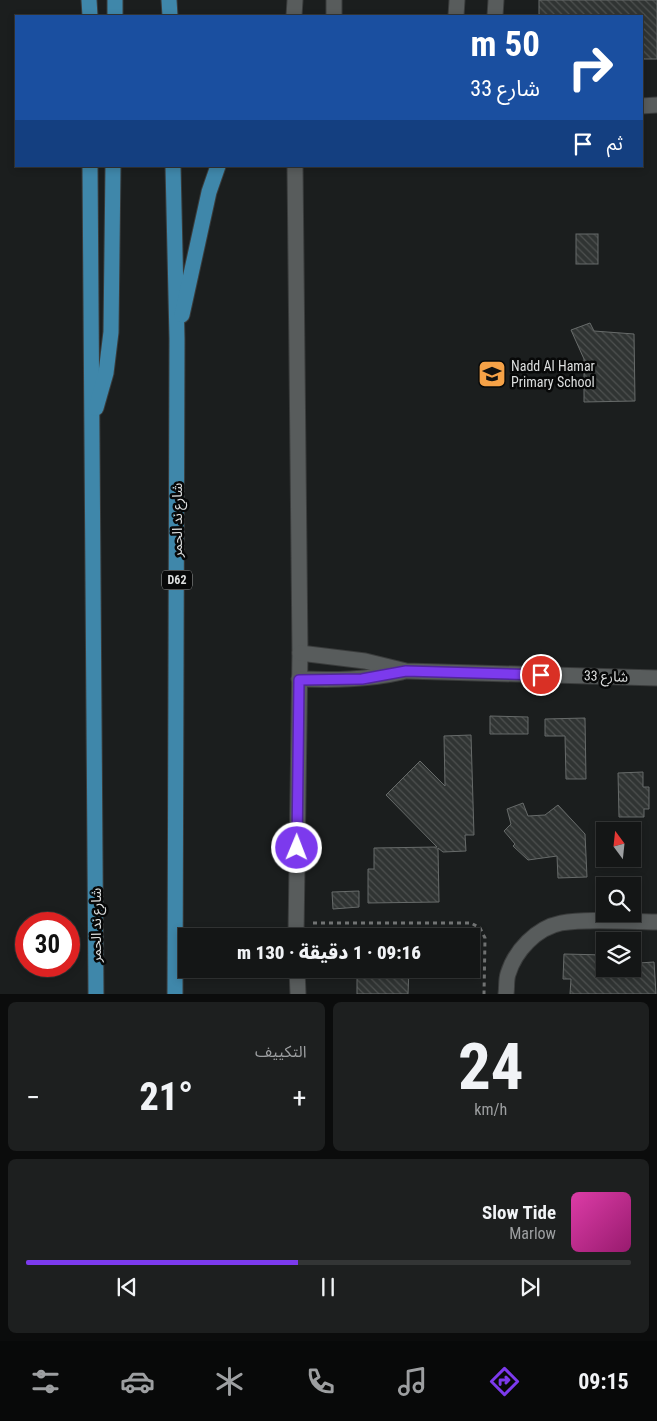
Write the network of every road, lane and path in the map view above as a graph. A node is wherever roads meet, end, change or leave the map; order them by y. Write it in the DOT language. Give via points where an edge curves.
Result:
graph roads {
  1 [pos="90,0"];
  2 [pos="115,0"];
  3 [pos="169,0"];
  4 [pos="294,0"];
  5 [pos="334,0"];
  6 [pos="456,0"];
  7 [pos="496,0"];
  8 [pos="505,0"];
  9 [pos="90,15"];
  10 [pos="115,15"];
  11 [pos="170,15"];
  12 [pos="294,15"];
  13 [pos="334,15"];
  14 [pos="456,15"];
  15 [pos="495,15"];
  16 [pos="506,15"];
  17 [pos="643,106"];
  18 [pos="657,106"];
  19 [pos="90,167"];
  20 [pos="113,167"];
  21 [pos="173,167"];
  22 [pos="218,167"];
  23 [pos="295,167"];
  24 [pos="177,339"];
  25 [pos="92,423"];
  26 [pos="300,653"];
  27 [pos="406,671"];
  28 [pos="657,678"];
  29 [pos="299,680"];
  30 [pos="657,922"];
  31 [pos="296,928"];
  32 [pos="325,928"];
  33 [pos="480,928"];
  34 [pos="480,928"];
  35 [pos="297,978"];
  36 [pos="96,994"];
  37 [pos="175,994"];
  38 [pos="298,994"];
  39 [pos="484,994"];
  40 [pos="506,994"];
  1 -- 9 [label="main road"];
  2 -- 10 [label="main road"];
  3 -- 11 [label="main road"];
  4 -- 12 [label="street"];
  5 -- 13 [label="street"];
  6 -- 14 [label="street"];
  7 -- 15 [label="street"];
  8 -- 16 [label="street"];
  17 -- 18 [label="street"];
  19 -- 25 [label="main road, شارع ند الحمر"];
  20 -- 25 [label="main road" via="110,342 106,373"];
  21 -- 24 [label="main road, شارع ند الحمر / D62"];
  22 -- 24 [label="main road" via="209,192"];
  23 -- 26 [label="street"];
  24 -- 37 [label="main road, شارع ند الحمر / D62"];
  25 -- 36 [label="main road, شارع ند الحمر"];
  26 -- 27 [label="street, شارع 33" via="365,661"];
  26 -- 29 [label="street"];
  27 -- 28 [label="street, شارع 33"];
  27 -- 29 [label="street, شارع 33" via="362,679"];
  29 -- 31 [label="street"];
  30 -- 40 [label="street" via="560,923 536,934 518,952 507,976"];
  32 -- 34 [label="path" via="471,923"];
  33 -- 39 [label="path" via="485,938"];
  35 -- 38 [label="street"];
}
